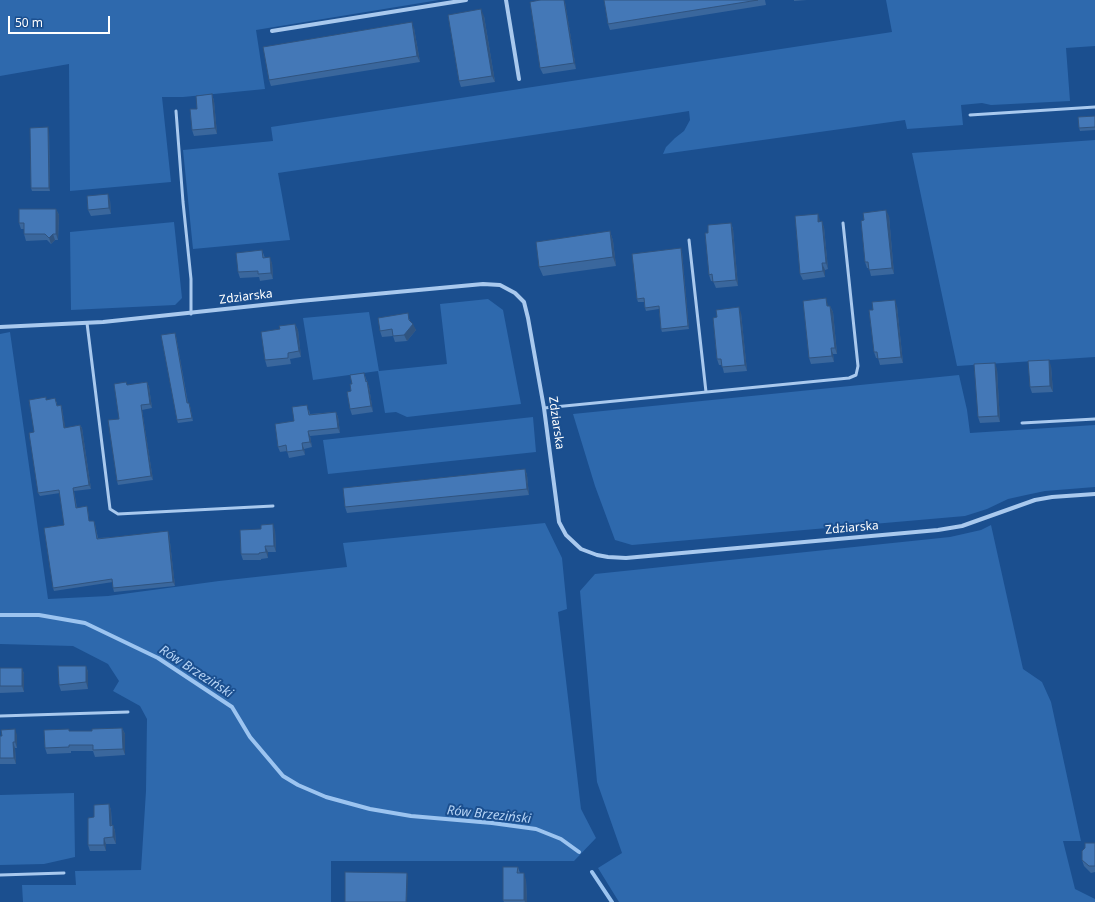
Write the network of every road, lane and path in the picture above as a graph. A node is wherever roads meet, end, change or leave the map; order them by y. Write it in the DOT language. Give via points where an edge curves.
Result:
graph roads {
  1 [pos="466,0"];
  2 [pos="506,0"];
  3 [pos="272,31"];
  4 [pos="519,79"];
  5 [pos="1095,107"];
  6 [pos="176,111"];
  7 [pos="970,115"];
  8 [pos="843,223"];
  9 [pos="689,240"];
  10 [pos="191,314"];
  11 [pos="87,323"];
  12 [pos="0,327"];
  13 [pos="706,392"];
  14 [pos="544,408"];
  15 [pos="1095,419"];
  16 [pos="1022,423"];
  17 [pos="1095,494"];
  18 [pos="273,506"];
  19 [pos="128,712"];
  20 [pos="0,716"];
  21 [pos="64,873"];
  22 [pos="0,875"];
  1 -- 3 [label="street"];
  2 -- 4 [label="street"];
  5 -- 7 [label="lane"];
  6 -- 10 [label="lane" via="191,279"];
  8 -- 13 [label="lane" via="858,366 856,375 849,378"];
  9 -- 13 [label="lane"];
  10 -- 11 [label="street, Zdziarska"];
  10 -- 14 [label="street, Zdziarska" via="300,301 500,285 515,293 524,302"];
  11 -- 12 [label="street, Zdziarska"];
  11 -- 18 [label="lane" via="110,509 118,514"];
  13 -- 14 [label="lane"];
  14 -- 17 [label="street, Zdziarska" via="559,522 566,536 581,549 608,557 626,558 938,530 992,517 1035,500"];
  15 -- 16 [label="lane"];
  19 -- 20 [label="lane"];
  21 -- 22 [label="lane"];
}
